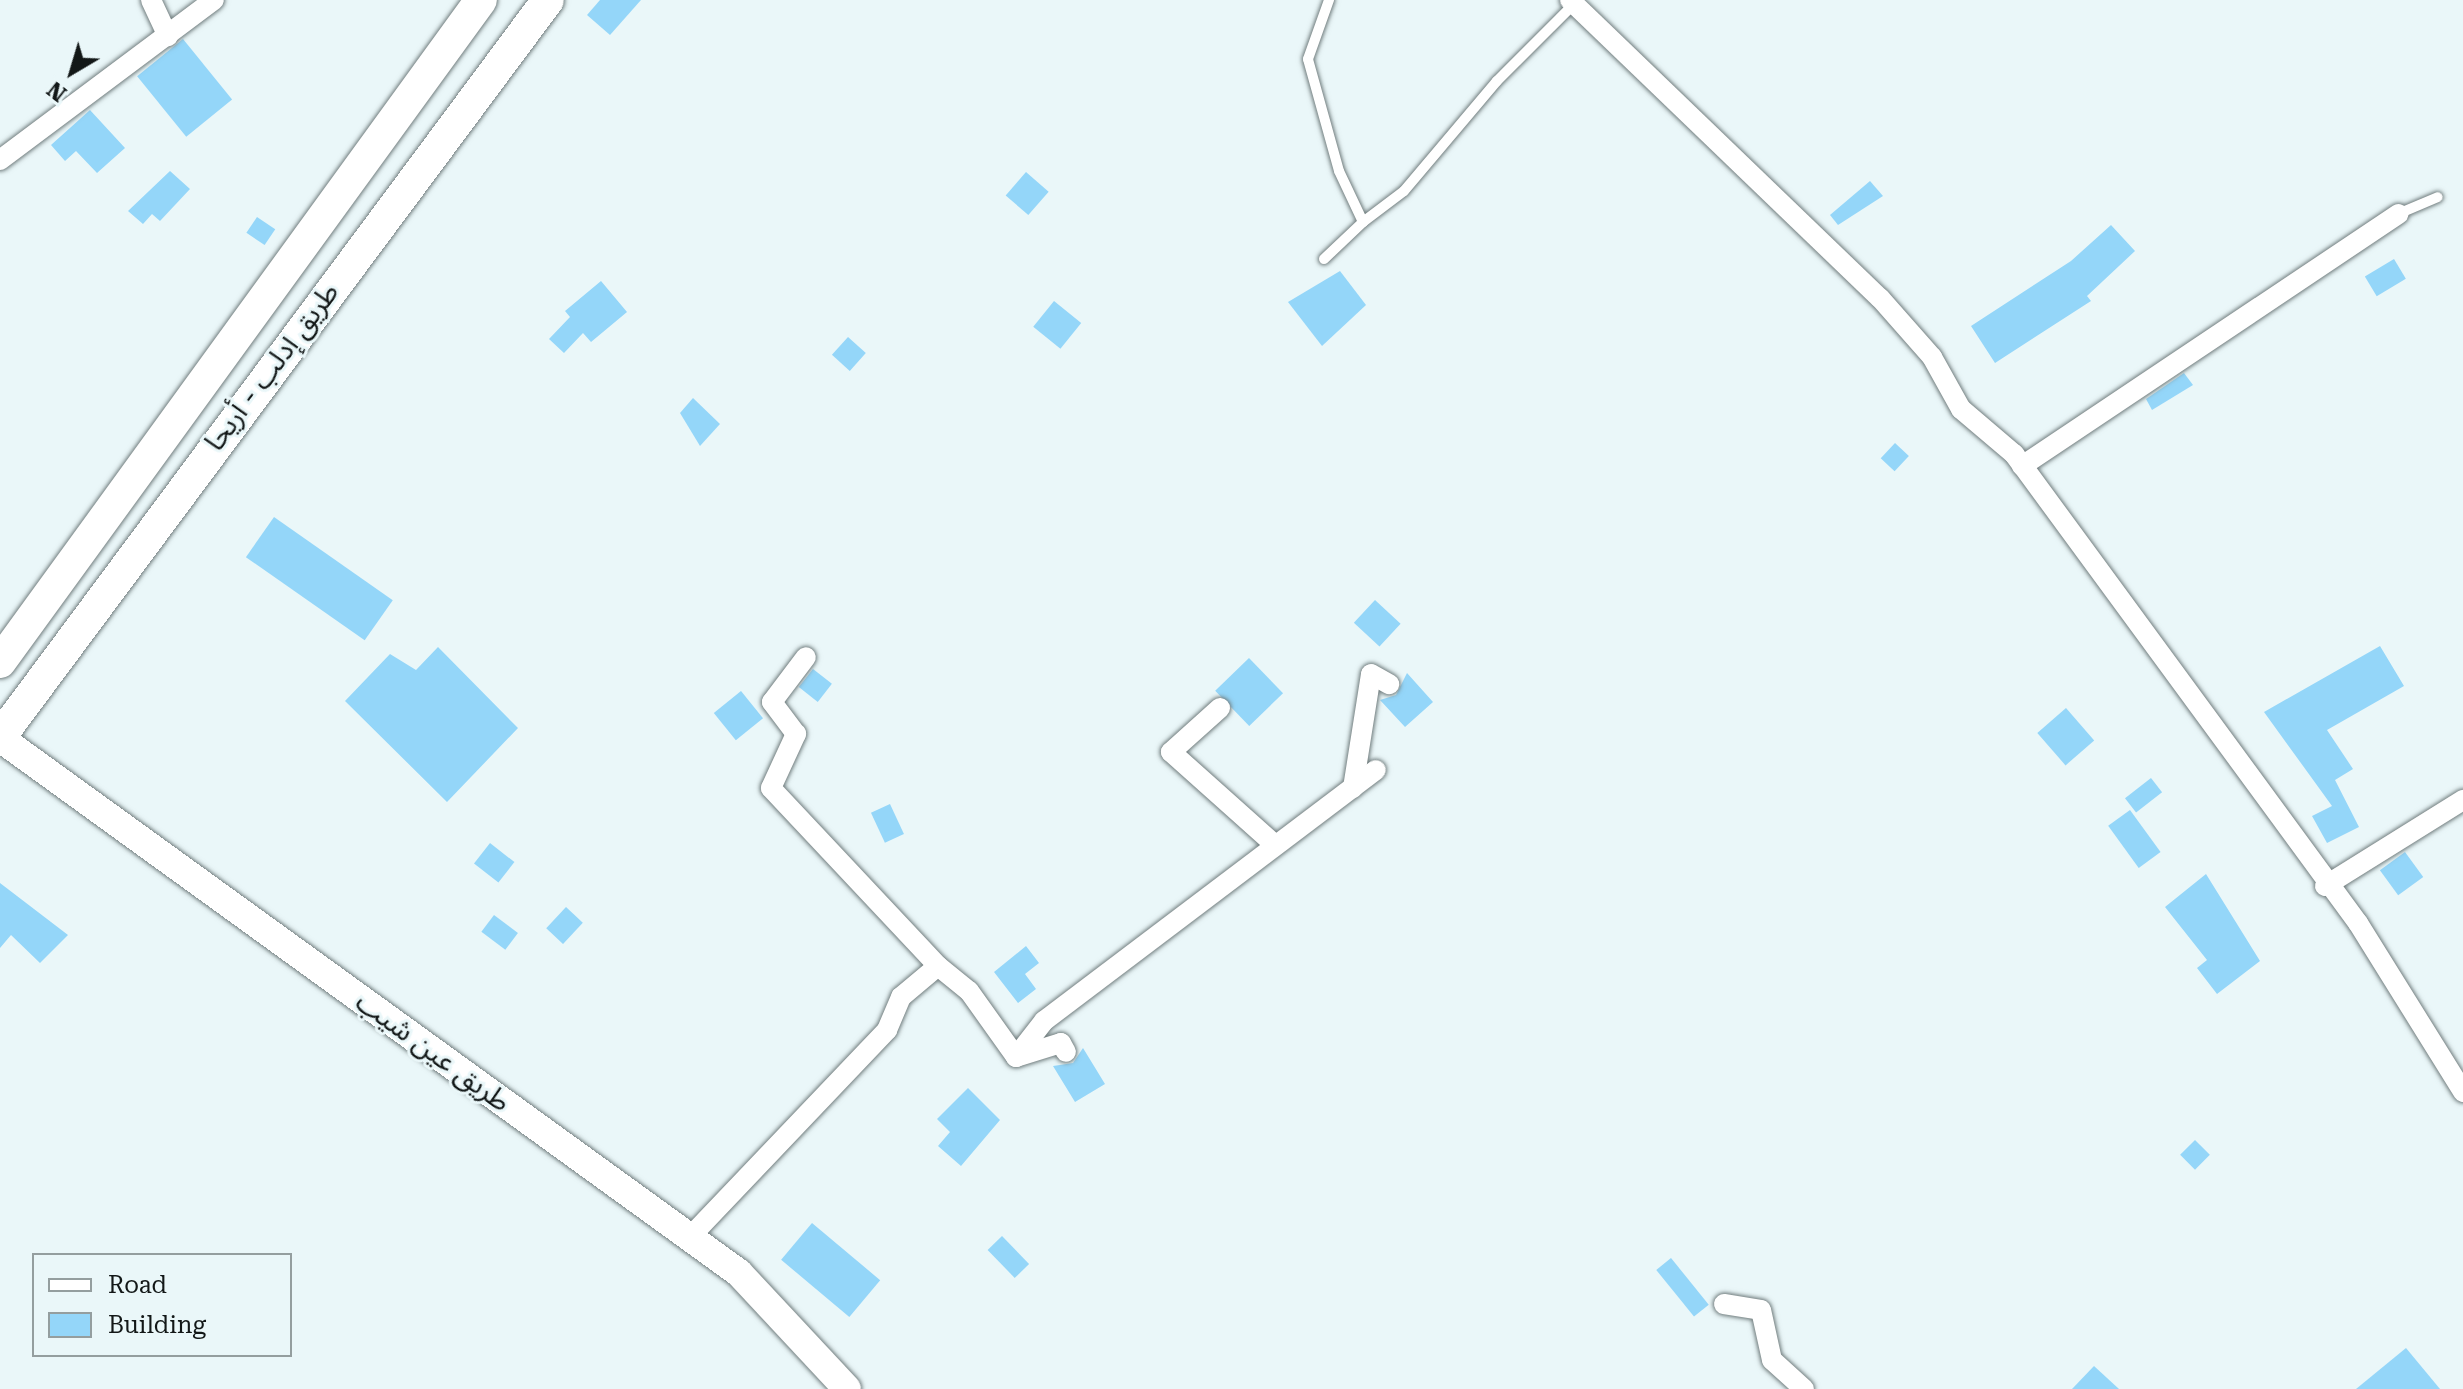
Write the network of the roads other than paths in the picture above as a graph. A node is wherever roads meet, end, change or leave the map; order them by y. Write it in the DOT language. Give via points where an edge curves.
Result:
graph roads {
  1 [pos="151,0"];
  2 [pos="213,0"];
  3 [pos="481,0"];
  4 [pos="548,0"];
  5 [pos="1329,0"];
  6 [pos="1572,2"];
  7 [pos="168,36"];
  8 [pos="0,160"];
  9 [pos="2438,197"];
  10 [pos="2398,214"];
  11 [pos="1363,222"];
  12 [pos="1324,259"];
  13 [pos="2022,466"];
  14 [pos="87,547"];
  15 [pos="119,572"];
  16 [pos="806,657"];
  17 [pos="0,662"];
  18 [pos="1389,684"];
  19 [pos="1220,708"];
  20 [pos="0,737"];
  21 [pos="1376,770"];
  22 [pos="1353,788"];
  23 [pos="2463,800"];
  24 [pos="1275,845"];
  25 [pos="2325,886"];
  26 [pos="938,966"];
  27 [pos="1066,1052"];
  28 [pos="1016,1057"];
  29 [pos="2463,1092"];
  30 [pos="690,1237"];
  31 [pos="1724,1304"];
  32 [pos="847,1389"];
  33 [pos="1804,1389"];
  1 -- 7 [label="street"];
  2 -- 7 [label="street"];
  3 -- 14 [label="main road, طريق إدلب - أريحا"];
  4 -- 15 [label="main road, طريق إدلب - أريحا"];
  5 -- 11 [label="lane" via="1308,59 1339,171"];
  6 -- 11 [label="lane" via="1404,191"];
  6 -- 13 [label="street" via="1880,298 1932,357 1961,409"];
  7 -- 8 [label="street"];
  9 -- 10 [label="lane"];
  10 -- 13 [label="street"];
  11 -- 12 [label="lane"];
  13 -- 25 [label="street" via="2126,598"];
  14 -- 15 [label="main road"];
  14 -- 17 [label="main road, طريق إدلب - أريحا"];
  15 -- 20 [label="main road, طريق إدلب - أريحا"];
  16 -- 26 [label="street" via="772,702 796,734 771,788"];
  18 -- 22 [label="street" via="1371,674"];
  19 -- 24 [label="street" via="1171,752"];
  20 -- 30 [label="main road, طريق عين شيب"];
  21 -- 22 [label="street"];
  22 -- 24 [label="street"];
  23 -- 25 [label="street"];
  24 -- 28 [label="street" via="1044,1021"];
  25 -- 29 [label="street" via="2358,923"];
  26 -- 28 [label="street" via="969,991"];
  26 -- 30 [label="street" via="901,997 887,1030"];
  27 -- 28 [label="street" via="1061,1043"];
  30 -- 32 [label="main road, طريق عين شيب" via="739,1273"];
  31 -- 33 [label="street" via="1761,1310 1772,1360"];
}
